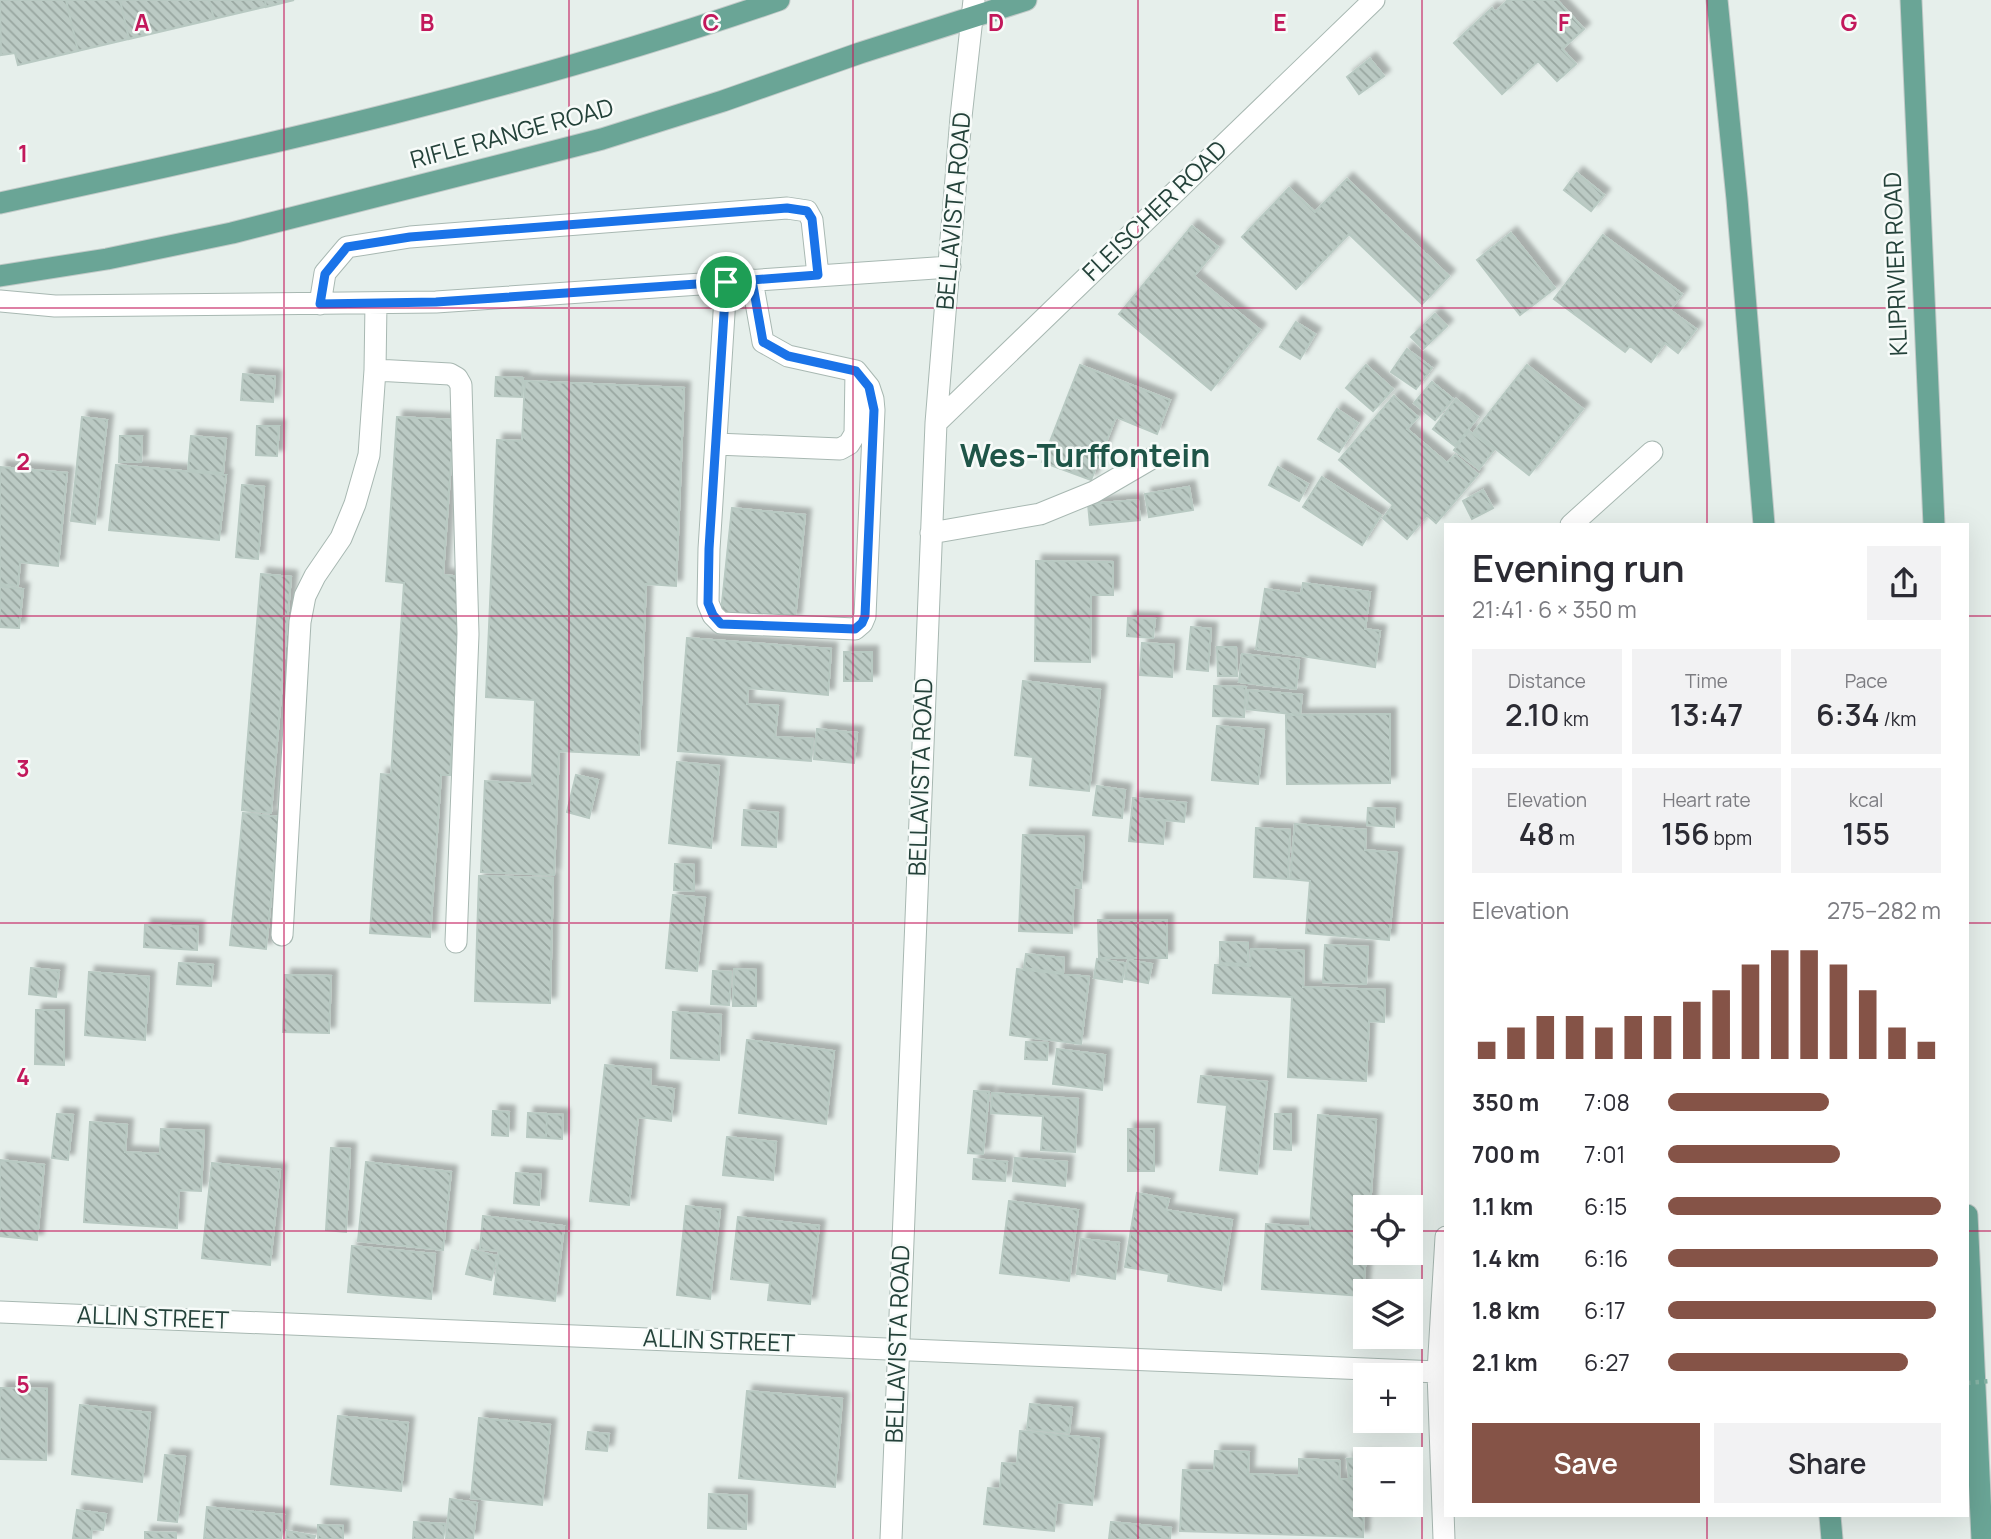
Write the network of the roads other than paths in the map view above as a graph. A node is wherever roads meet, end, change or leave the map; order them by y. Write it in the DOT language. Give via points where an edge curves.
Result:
graph roads {
  1 [pos="779,0"];
  2 [pos="1026,0"];
  3 [pos="1374,0"];
  4 [pos="1717,0"];
  5 [pos="1911,0"];
  6 [pos="974,8"];
  7 [pos="0,203"];
  8 [pos="950,267"];
  9 [pos="818,275"];
  10 [pos="0,276"];
  11 [pos="752,280"];
  12 [pos="726,282"];
  13 [pos="0,301"];
  14 [pos="376,303"];
  15 [pos="320,304"];
  16 [pos="375,370"];
  17 [pos="856,371"];
  18 [pos="936,422"];
  19 [pos="716,444"];
  20 [pos="1651,452"];
  21 [pos="1154,457"];
  22 [pos="1573,523"];
  23 [pos="1764,523"];
  24 [pos="1934,523"];
  25 [pos="931,533"];
  26 [pos="282,935"];
  27 [pos="456,942"];
  28 [pos="1969,1258"];
  29 [pos="1444,1287"];
  30 [pos="0,1312"];
  31 [pos="898,1349"];
  32 [pos="1441,1361"];
  33 [pos="1830,1517"];
  34 [pos="891,1539"];
  35 [pos="1444,1539"];
  36 [pos="1832,1539"];
  37 [pos="1982,1539"];
  1 -- 7 [label="main road, RIFLE RANGE ROAD" via="504,86"];
  2 -- 6 [label="main road, RIFLE RANGE ROAD"];
  3 -- 18 [label="street, FLEISCHER ROAD"];
  4 -- 23 [label="main road"];
  5 -- 24 [label="main road, KLIPRIVIER ROAD"];
  6 -- 8 [label="street, BELLAVISTA ROAD"];
  6 -- 10 [label="main road, RIFLE RANGE ROAD" via="723,101 553,152 232,233"];
  8 -- 9 [label="street"];
  8 -- 18 [label="street, BELLAVISTA ROAD"];
  9 -- 11 [label="street"];
  9 -- 15 [label="street" via="812,219 807,211 787,208 410,237 347,247 325,274"];
  11 -- 12 [label="street"];
  11 -- 17 [label="street" via="763,342 788,356"];
  12 -- 14 [label="street"];
  12 -- 19 [label="street"];
  13 -- 15 [label="street" via="55,306"];
  14 -- 15 [label="street"];
  14 -- 16 [label="street"];
  16 -- 26 [label="street" via="363,478 341,538 305,596 300,622"];
  16 -- 27 [label="street" via="450,374 461,385 468,634"];
  17 -- 19 [label="street" via="855,433 840,449"];
  17 -- 19 [label="street" via="869,387 874,410 865,616 855,629 721,624 713,615 708,603"];
  18 -- 25 [label="street, BELLAVISTA ROAD"];
  20 -- 22 [label="street"];
  21 -- 25 [label="street" via="1094,492 1040,514"];
  25 -- 31 [label="street, BELLAVISTA ROAD"];
  28 -- 37 [label="main road"];
  29 -- 32 [label="street"];
  30 -- 31 [label="street, ALLIN STREET"];
  31 -- 32 [label="street, ALLIN STREET"];
  31 -- 34 [label="street, BELLAVISTA ROAD"];
  32 -- 35 [label="street"];
  33 -- 36 [label="main road"];
}
